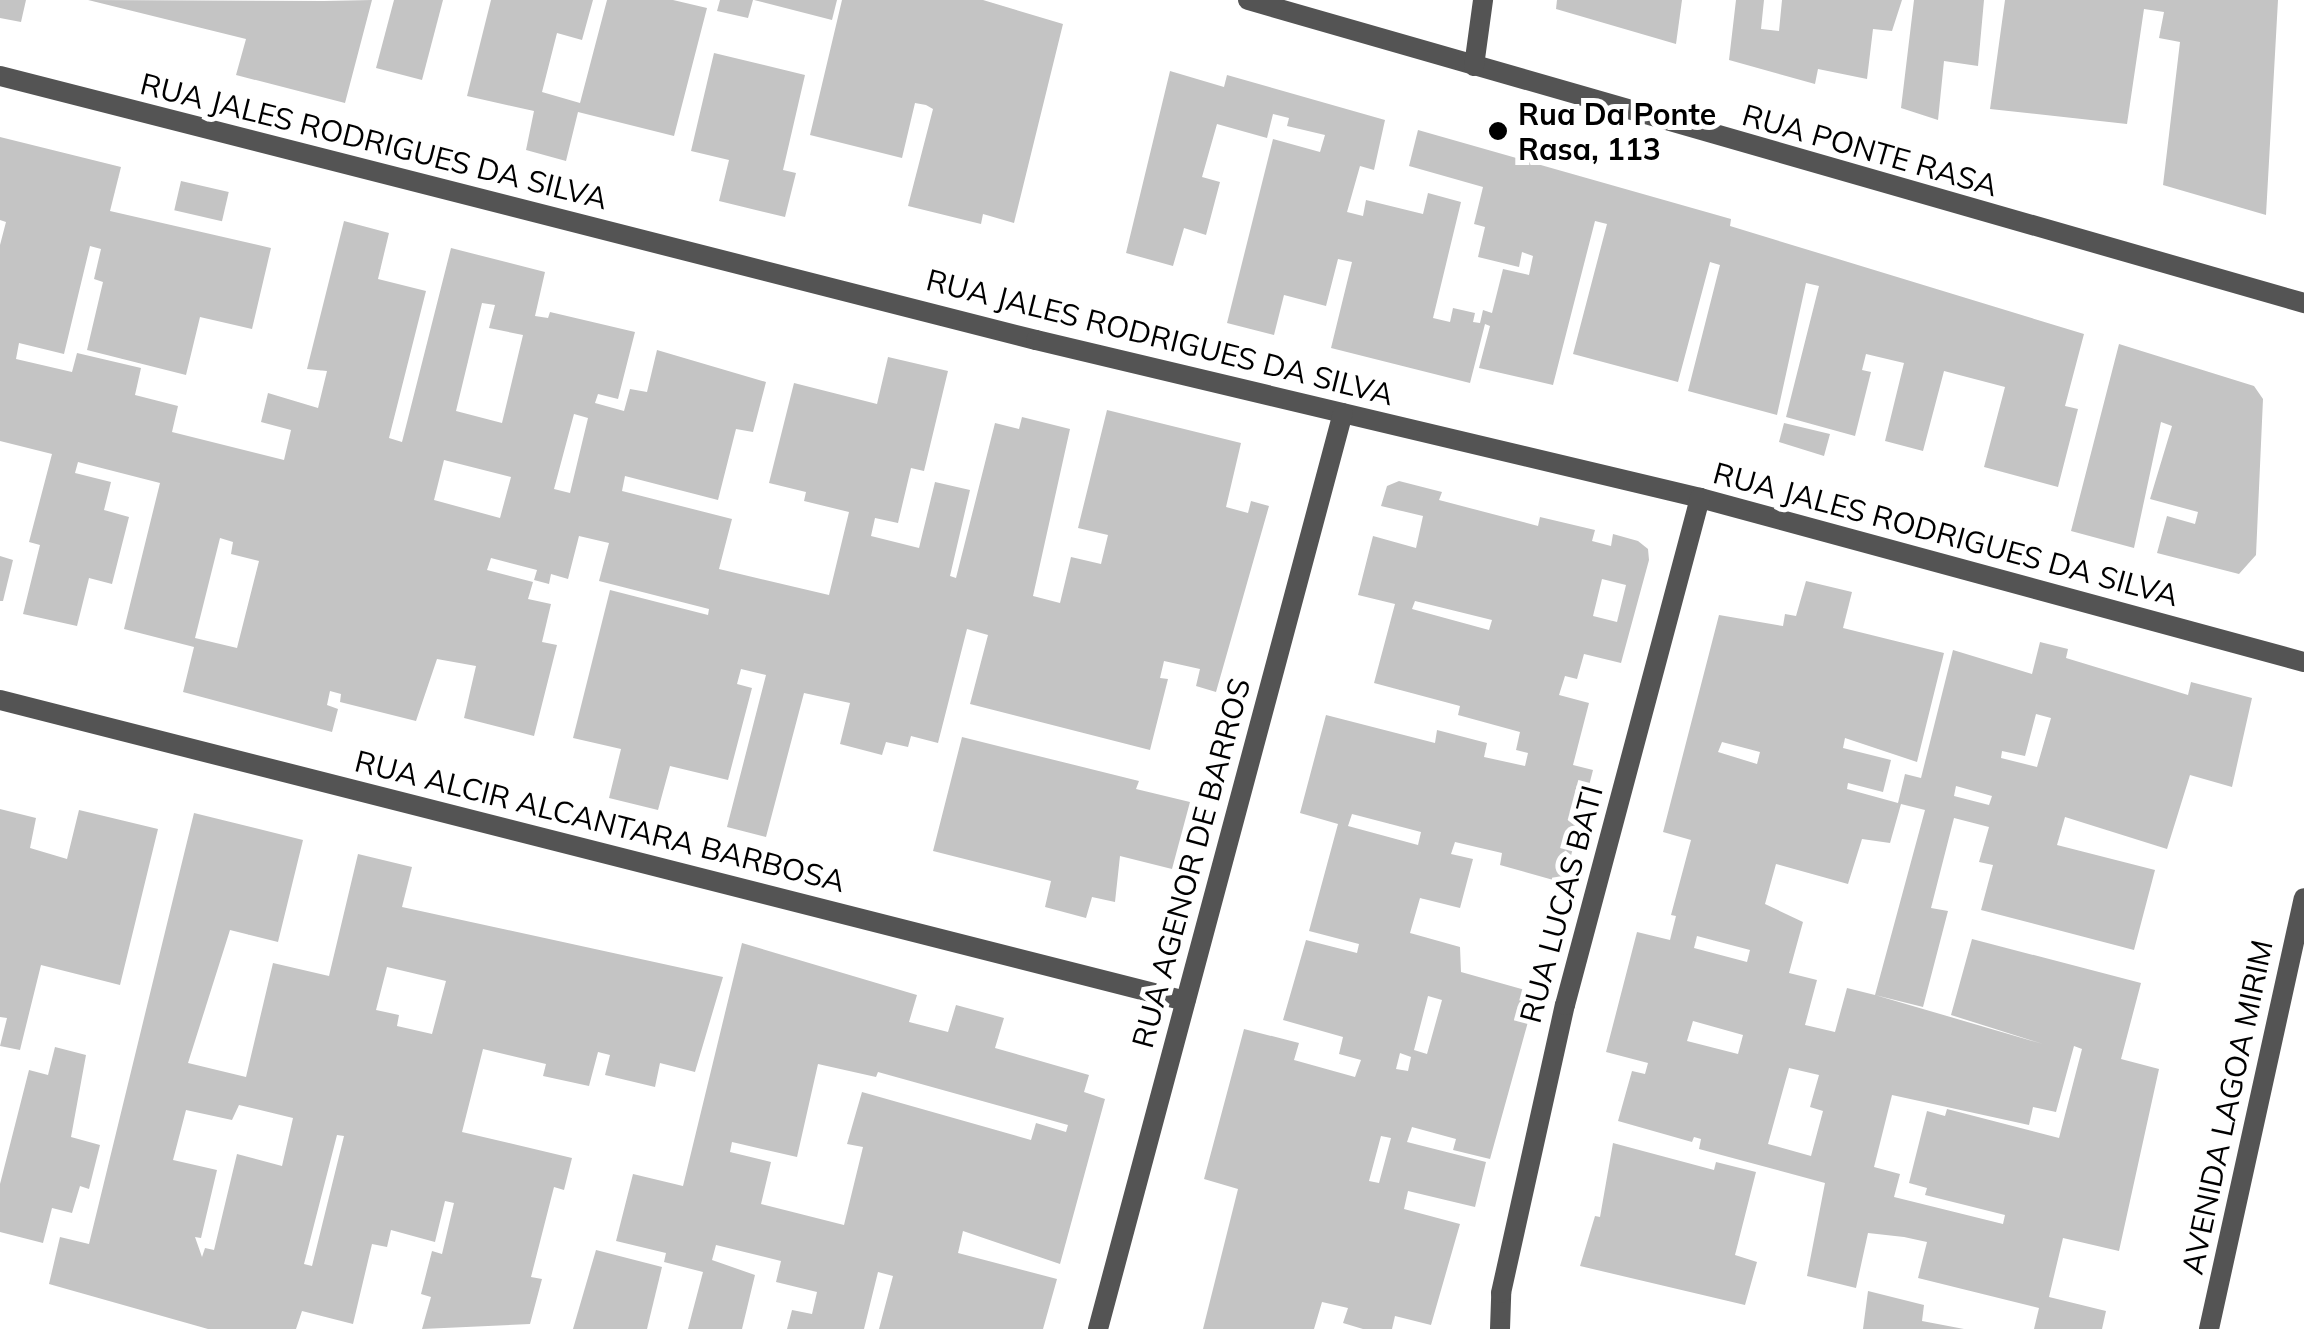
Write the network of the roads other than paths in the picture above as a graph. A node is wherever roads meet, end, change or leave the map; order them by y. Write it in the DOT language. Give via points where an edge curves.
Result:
graph roads {
  1 [pos="1248,0"];
  2 [pos="1484,0"];
  3 [pos="1474,66"];
  4 [pos="0,76"];
  5 [pos="2304,304"];
  6 [pos="1343,413"];
  7 [pos="1700,498"];
  8 [pos="2304,662"];
  9 [pos="0,700"];
  10 [pos="2304,898"];
  11 [pos="1185,1000"];
  12 [pos="1098,1329"];
  13 [pos="1500,1329"];
  14 [pos="2209,1329"];
  1 -- 3 [label="street, RUA PONTE RASA"];
  2 -- 3 [label="street"];
  3 -- 5 [label="street, RUA PONTE RASA"];
  4 -- 6 [label="street, RUA JALES RODRIGUES DA SILVA"];
  6 -- 7 [label="street, RUA JALES RODRIGUES DA SILVA"];
  6 -- 11 [label="street, RUA AGENOR DE BARROS"];
  7 -- 8 [label="street, RUA JALES RODRIGUES DA SILVA"];
  7 -- 13 [label="street, RUA LUCAS BATI" via="1565,1005 1501,1294"];
  9 -- 11 [label="street, RUA ALCIR ALCANTARA BARBOSA"];
  10 -- 14 [label="street, AVENIDA LAGOA MIRIM"];
  11 -- 12 [label="street, RUA AGENOR DE BARROS"];
}
